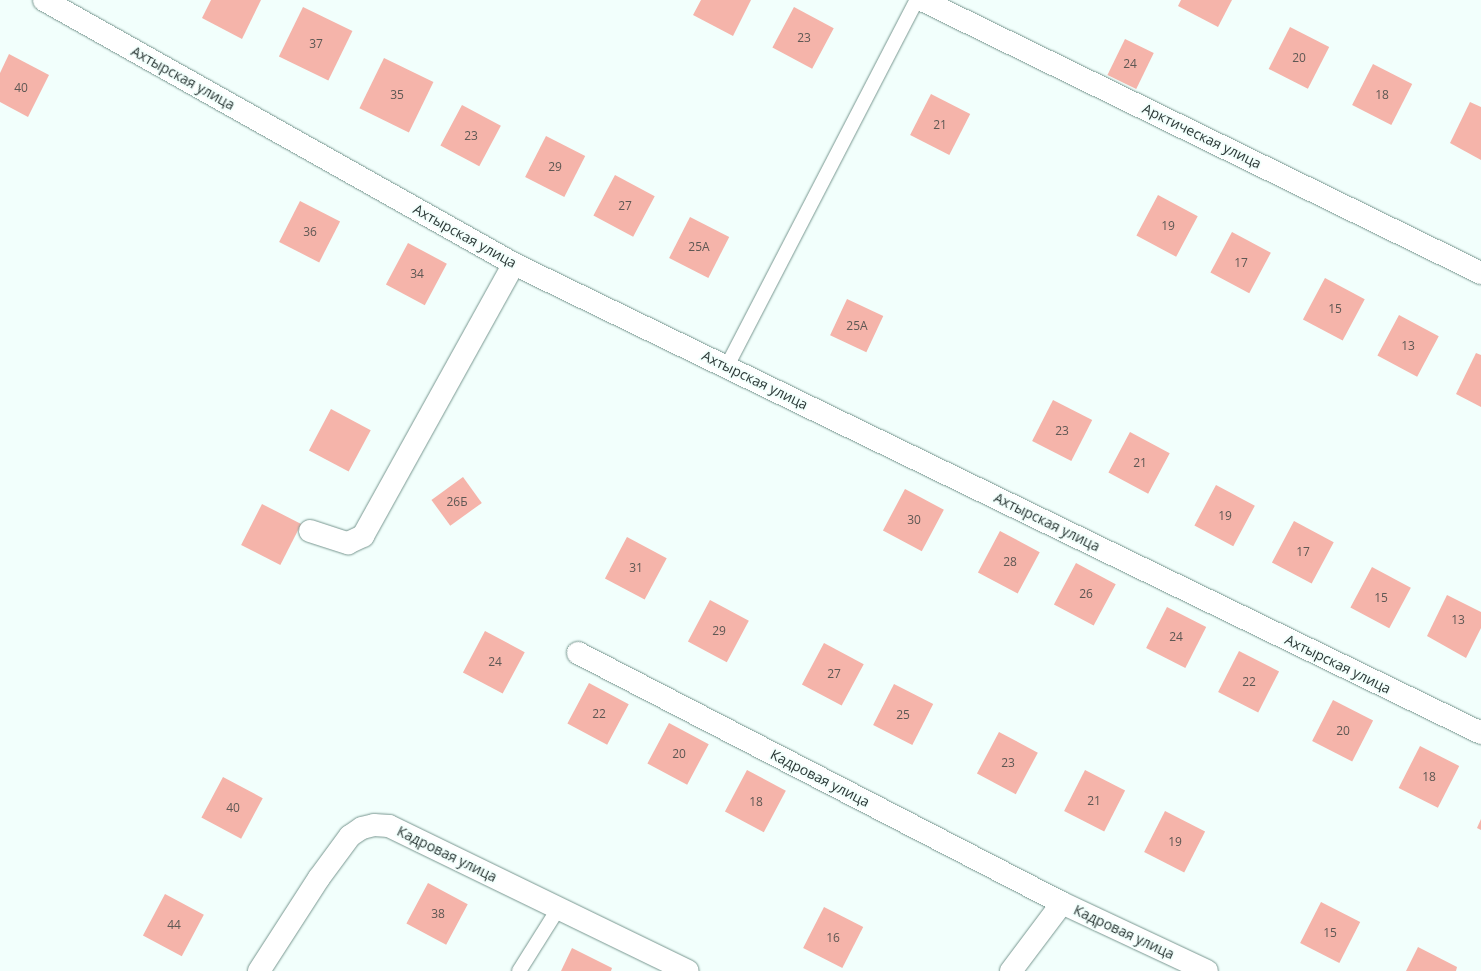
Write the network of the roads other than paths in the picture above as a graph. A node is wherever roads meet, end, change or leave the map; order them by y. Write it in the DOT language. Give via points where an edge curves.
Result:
graph roads {
  1 [pos="44,0"];
  2 [pos="917,0"];
  3 [pos="922,0"];
  4 [pos="514,264"];
  5 [pos="1481,273"];
  6 [pos="726,366"];
  7 [pos="310,531"];
  8 [pos="578,653"];
  9 [pos="1481,733"];
  10 [pos="1062,903"];
  11 [pos="558,909"];
  12 [pos="260,971"];
  13 [pos="519,971"];
  14 [pos="688,971"];
  15 [pos="1011,971"];
  16 [pos="1207,971"];
  1 -- 4 [label="street, Ахтырская улица"];
  2 -- 6 [label="lane"];
  3 -- 5 [label="street, Арктическая улица"];
  4 -- 6 [label="street, Ахтырская улица"];
  4 -- 7 [label="street" via="363,536 348,543"];
  6 -- 9 [label="street, Ахтырская улица"];
  8 -- 10 [label="street, Кадровая улица"];
  10 -- 15 [label="street, Кадровая улица"];
  10 -- 16 [label="street, Кадровая улица"];
  11 -- 12 [label="street, Кадровая улица" via="389,826 362,828 350,836 319,878"];
  11 -- 13 [label="lane"];
  11 -- 14 [label="street, Кадровая улица"];
}
